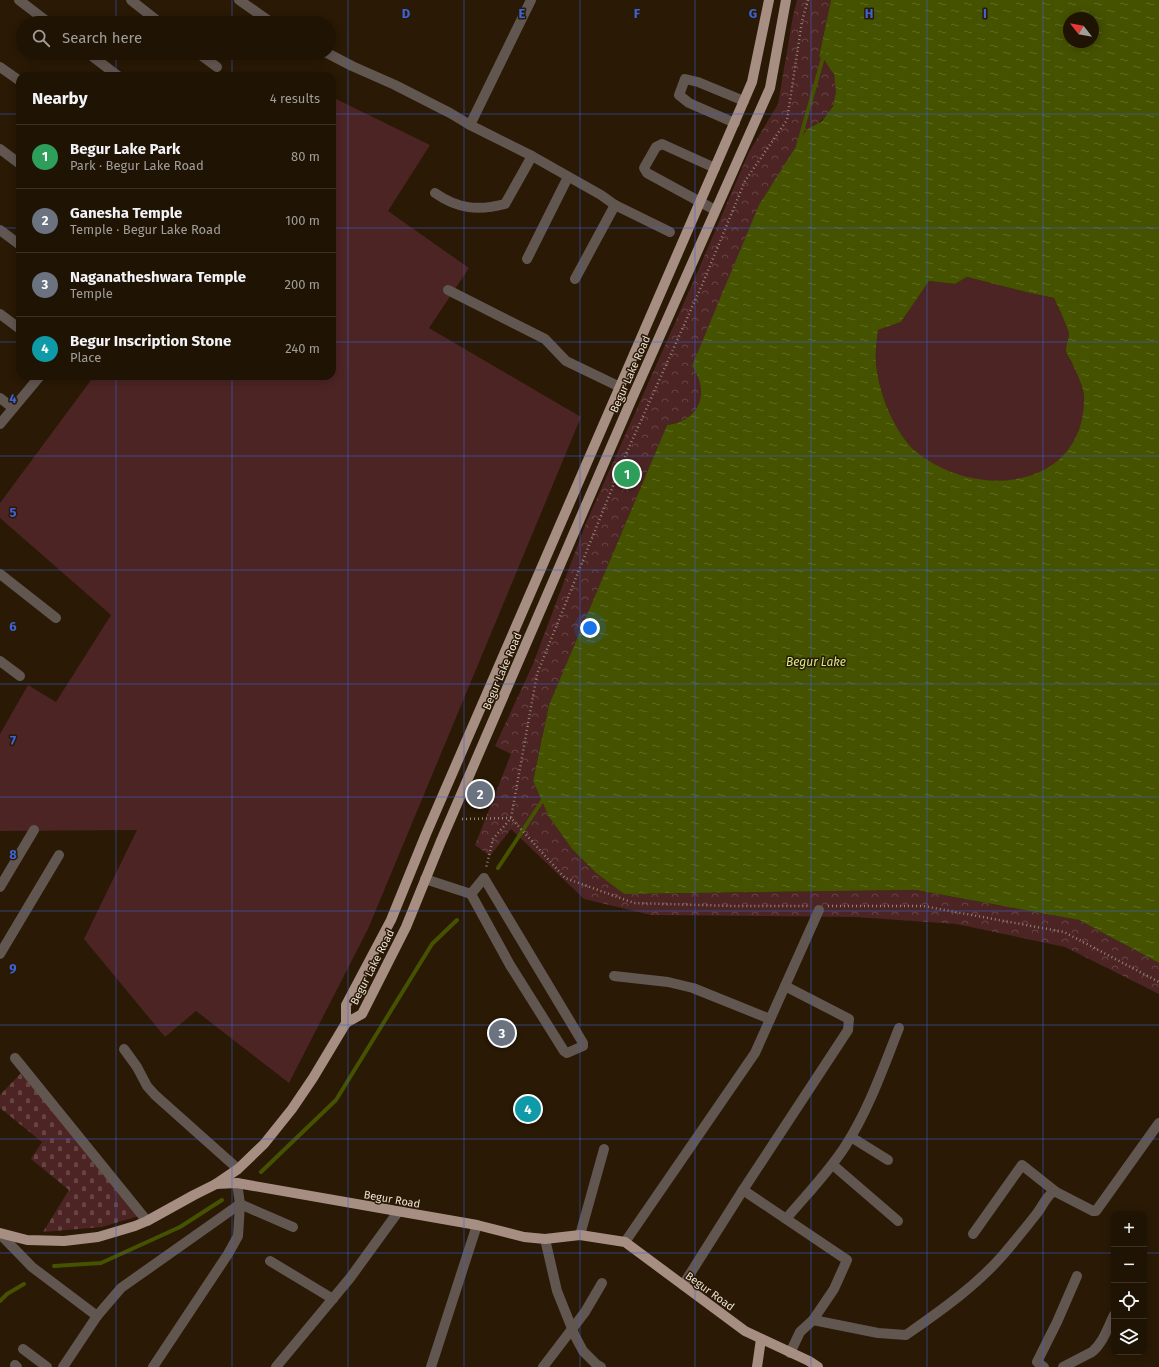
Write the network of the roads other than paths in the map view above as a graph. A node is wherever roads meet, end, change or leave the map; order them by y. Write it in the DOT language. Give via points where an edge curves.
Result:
graph roads {
  1 [pos="19,0"];
  2 [pos="131,0"];
  3 [pos="239,0"];
  4 [pos="530,0"];
  5 [pos="769,0"];
  6 [pos="786,0"];
  7 [pos="40,16"];
  8 [pos="151,16"];
  9 [pos="262,16"];
  10 [pos="336,58"];
  11 [pos="97,60"];
  12 [pos="208,60"];
  13 [pos="0,67"];
  14 [pos="217,67"];
  15 [pos="113,72"];
  16 [pos="16,79"];
  17 [pos="744,101"];
  18 [pos="734,124"];
  19 [pos="470,125"];
  20 [pos="0,149"];
  21 [pos="532,156"];
  22 [pos="16,161"];
  23 [pos="715,168"];
  24 [pos="568,177"];
  25 [pos="435,193"];
  26 [pos="700,203"];
  27 [pos="615,205"];
  28 [pos="715,210"];
  29 [pos="0,230"];
  30 [pos="670,232"];
  31 [pos="16,242"];
  32 [pos="527,259"];
  33 [pos="575,279"];
  34 [pos="448,290"];
  35 [pos="0,314"];
  36 [pos="16,326"];
  37 [pos="37,380"];
  38 [pos="620,387"];
  39 [pos="0,398"];
  40 [pos="13,408"];
  41 [pos="0,424"];
  42 [pos="0,574"];
  43 [pos="525,607"];
  44 [pos="540,614"];
  45 [pos="56,618"];
  46 [pos="0,661"];
  47 [pos="20,676"];
  48 [pos="34,830"];
  49 [pos="426,834"];
  50 [pos="441,841"];
  51 [pos="60,855"];
  52 [pos="426,879"];
  53 [pos="0,887"];
  54 [pos="471,894"];
  55 [pos="820,908"];
  56 [pos="0,954"];
  57 [pos="614,976"];
  58 [pos="785,986"];
  59 [pos="770,1019"];
  60 [pos="346,1023"];
  61 [pos="899,1028"];
  62 [pos="124,1049"];
  63 [pos="15,1058"];
  64 [pos="1159,1123"];
  65 [pos="851,1137"];
  66 [pos="604,1149"];
  67 [pos="888,1160"];
  68 [pos="833,1164"];
  69 [pos="238,1169"];
  70 [pos="237,1183"];
  71 [pos="216,1184"];
  72 [pos="743,1190"];
  73 [pos="1056,1192"];
  74 [pos="240,1204"];
  75 [pos="398,1212"];
  76 [pos="786,1219"];
  77 [pos="147,1221"];
  78 [pos="898,1221"];
  79 [pos="478,1226"];
  80 [pos="293,1227"];
  81 [pos="0,1234"];
  82 [pos="973,1234"];
  83 [pos="580,1235"];
  84 [pos="546,1239"];
  85 [pos="625,1242"];
  86 [pos="270,1261"];
  87 [pos="1078,1276"];
  88 [pos="602,1283"];
  89 [pos="683,1286"];
  90 [pos="333,1299"];
  91 [pos="98,1316"];
  92 [pos="1112,1319"];
  93 [pos="813,1320"];
  94 [pos="572,1329"];
  95 [pos="761,1338"];
  96 [pos="22,1349"];
  97 [pos="790,1353"];
  98 [pos="47,1367"];
  99 [pos="63,1367"];
  100 [pos="153,1367"];
  101 [pos="276,1367"];
  102 [pos="431,1367"];
  103 [pos="543,1367"];
  104 [pos="601,1367"];
  105 [pos="757,1367"];
  106 [pos="818,1367"];
  107 [pos="1044,1367"];
  108 [pos="1063,1367"];
  1 -- 7 [label="street"];
  2 -- 8 [label="street"];
  3 -- 9 [label="street"];
  4 -- 19 [label="street"];
  5 -- 17 [label="main road, Begur Lake Road" via="752,82"];
  6 -- 28 [label="main road, Begur Lake Road" via="770,88"];
  10 -- 19 [label="street" via="395,85"];
  11 -- 15 [label="street"];
  12 -- 14 [label="street"];
  13 -- 16 [label="street"];
  17 -- 18 [label="main road, Begur Lake Road"];
  17 -- 18 [label="street" via="685,79 679,96"];
  18 -- 23 [label="main road, Begur Lake Road"];
  19 -- 21 [label="street"];
  20 -- 22 [label="street"];
  21 -- 24 [label="street"];
  21 -- 25 [label="street" via="505,204 468,208"];
  23 -- 26 [label="main road, Begur Lake Road"];
  23 -- 26 [label="street" via="662,144 656,147 644,168 647,173"];
  24 -- 27 [label="street"];
  24 -- 32 [label="street"];
  26 -- 28 [label="street"];
  26 -- 38 [label="main road, Begur Lake Road"];
  27 -- 30 [label="street"];
  27 -- 33 [label="street"];
  28 -- 44 [label="main road, Begur Lake Road"];
  29 -- 31 [label="street"];
  34 -- 38 [label="street" via="545,339 566,361"];
  35 -- 36 [label="street"];
  37 -- 40 [label="street"];
  38 -- 43 [label="main road, Begur Lake Road"];
  39 -- 40 [label="street"];
  40 -- 41 [label="street"];
  42 -- 45 [label="street"];
  43 -- 44 [label="main road"];
  43 -- 49 [label="main road, Begur Lake Road"];
  44 -- 50 [label="main road, Begur Lake Road"];
  46 -- 47 [label="street"];
  48 -- 53 [label="street"];
  49 -- 50 [label="main road"];
  49 -- 60 [label="main road, Begur Lake Road" via="391,920 346,1006"];
  50 -- 52 [label="main road, Begur Lake Road"];
  51 -- 56 [label="street"];
  52 -- 54 [label="street"];
  52 -- 60 [label="main road, Begur Lake Road" via="406,927 362,1014"];
  54 -- 54 [label="street" via="510,965 564,1051 567,1053 583,1046 484,878"];
  55 -- 58 [label="street"];
  57 -- 59 [label="street" via="693,988"];
  58 -- 59 [label="street"];
  58 -- 72 [label="street" via="849,1019 848,1030"];
  59 -- 85 [label="street" via="746,1067"];
  60 -- 69 [label="main road" via="292,1108 264,1144"];
  61 -- 65 [label="street" via="870,1101"];
  62 -- 69 [label="street" via="155,1095"];
  63 -- 77 [label="street"];
  64 -- 73 [label="street" via="1096,1211"];
  65 -- 67 [label="street"];
  65 -- 68 [label="street"];
  66 -- 83 [label="street"];
  68 -- 76 [label="street"];
  68 -- 78 [label="street"];
  69 -- 71 [label="main road"];
  70 -- 71 [label="main road, Begur Road"];
  70 -- 74 [label="street"];
  70 -- 75 [label="main road, Begur Road"];
  71 -- 77 [label="main road, Begur Road"];
  72 -- 76 [label="street"];
  72 -- 89 [label="street"];
  73 -- 82 [label="street" via="1022,1165"];
  73 -- 93 [label="street" via="1049,1195 1003,1255 982,1277 948,1306 906,1336"];
  74 -- 80 [label="street"];
  74 -- 91 [label="street" via="121,1288"];
  74 -- 100 [label="street" via="238,1236"];
  75 -- 79 [label="main road, Begur Road"];
  75 -- 90 [label="street"];
  76 -- 93 [label="street" via="847,1260 834,1289"];
  77 -- 81 [label="main road, Begur Road" via="98,1237 64,1241 27,1240"];
  79 -- 84 [label="main road, Begur Road" via="524,1237"];
  79 -- 102 [label="street"];
  81 -- 91 [label="street" via="32,1267"];
  83 -- 84 [label="main road, Begur Road"];
  83 -- 85 [label="main road, Begur Road"];
  84 -- 94 [label="street" via="557,1291"];
  85 -- 89 [label="main road, Begur Road"];
  86 -- 90 [label="street"];
  87 -- 107 [label="street" via="1036,1362"];
  88 -- 94 [label="street"];
  89 -- 95 [label="main road, Begur Road" via="745,1331"];
  90 -- 101 [label="street"];
  91 -- 99 [label="street"];
  92 -- 108 [label="street" via="1096,1349"];
  93 -- 97 [label="street" via="800,1332"];
  94 -- 103 [label="street"];
  94 -- 104 [label="street" via="583,1351"];
  95 -- 97 [label="main road, Begur Road"];
  95 -- 105 [label="main road"];
  96 -- 98 [label="street"];
  97 -- 106 [label="main road, Begur Road"];
}
